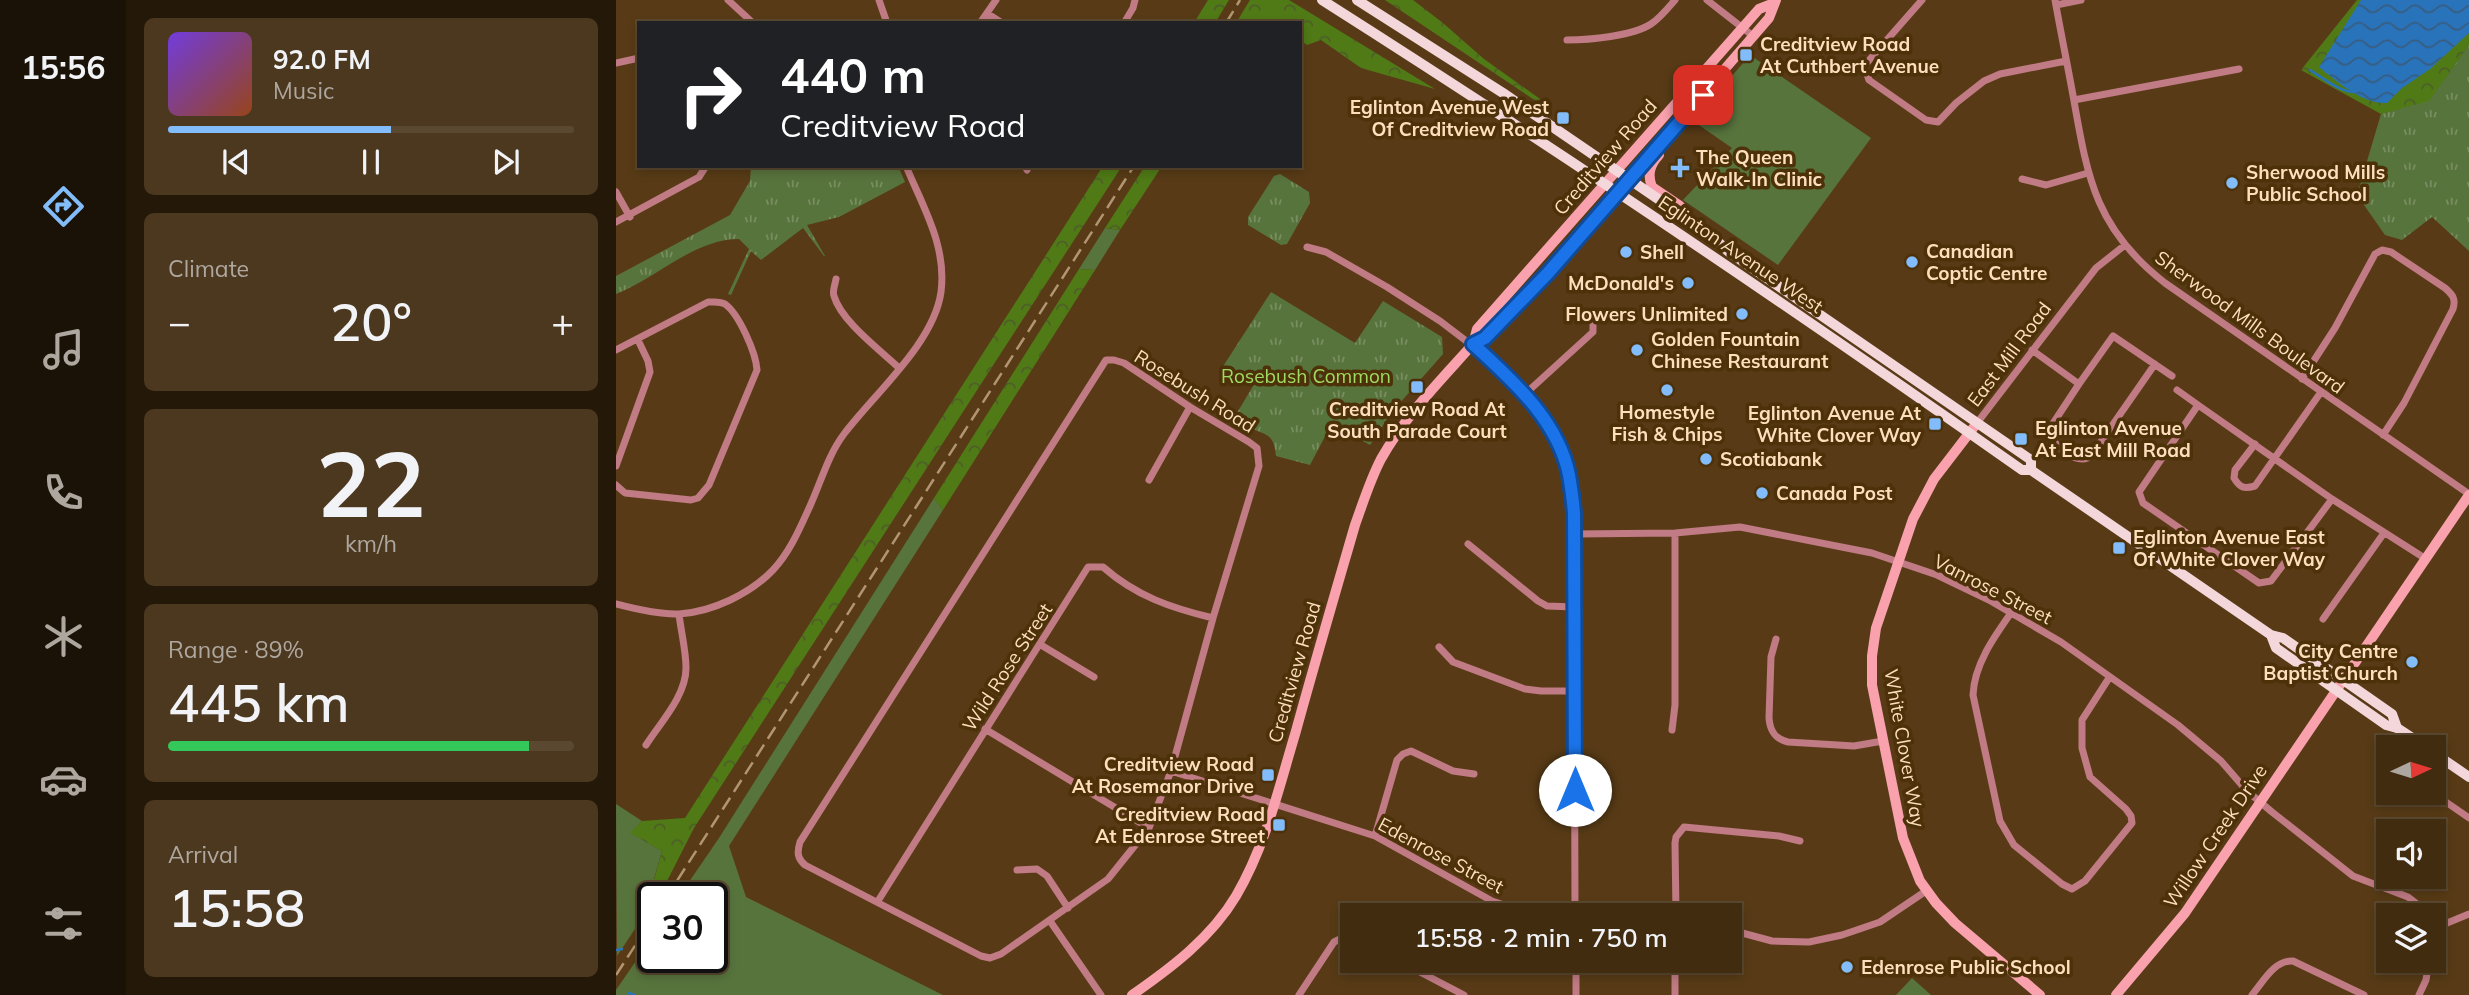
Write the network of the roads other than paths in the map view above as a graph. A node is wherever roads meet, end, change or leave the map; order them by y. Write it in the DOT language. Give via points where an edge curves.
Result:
graph roads {
  1 [pos="728,0"];
  2 [pos="879,0"];
  3 [pos="996,0"];
  4 [pos="1135,0"];
  5 [pos="1322,0"];
  6 [pos="1357,0"];
  7 [pos="1675,0"];
  8 [pos="1707,0"];
  9 [pos="1922,0"];
  10 [pos="2081,0"];
  11 [pos="1775,1"];
  12 [pos="2055,2"];
  13 [pos="988,14"];
  14 [pos="751,21"];
  15 [pos="886,21"];
  16 [pos="982,21"];
  17 [pos="999,21"];
  18 [pos="1125,21"];
  19 [pos="1743,28"];
  20 [pos="1754,36"];
  21 [pos="1567,40"];
  22 [pos="637,58"];
  23 [pos="2066,61"];
  24 [pos="616,63"];
  25 [pos="2239,69"];
  26 [pos="2074,100"];
  27 [pos="1679,122"];
  28 [pos="704,168"];
  29 [pos="908,168"];
  30 [pos="1616,170"];
  31 [pos="2088,173"];
  32 [pos="1629,179"];
  33 [pos="2022,179"];
  34 [pos="1604,183"];
  35 [pos="616,192"];
  36 [pos="1618,192"];
  37 [pos="1680,214"];
  38 [pos="630,217"];
  39 [pos="616,222"];
  40 [pos="2125,245"];
  41 [pos="1307,247"];
  42 [pos="836,279"];
  43 [pos="1586,313"];
  44 [pos="638,340"];
  45 [pos="1473,344"];
  46 [pos="616,350"];
  47 [pos="2032,350"];
  48 [pos="2155,365"];
  49 [pos="899,368"];
  50 [pos="2172,376"];
  51 [pos="2302,379"];
  52 [pos="2079,384"];
  53 [pos="2178,390"];
  54 [pos="2320,392"];
  55 [pos="1524,395"];
  56 [pos="2198,405"];
  57 [pos="1190,407"];
  58 [pos="1977,422"];
  59 [pos="1969,432"];
  60 [pos="2383,435"];
  61 [pos="2255,444"];
  62 [pos="2274,458"];
  63 [pos="616,466"];
  64 [pos="2031,470"];
  65 [pos="1149,480"];
  66 [pos="616,485"];
  67 [pos="2469,494"];
  68 [pos="2332,499"];
  69 [pos="1675,533"];
  70 [pos="2384,533"];
  71 [pos="1574,534"];
  72 [pos="1468,544"];
  73 [pos="2426,559"];
  74 [pos="1898,561"];
  75 [pos="616,604"];
  76 [pos="1574,607"];
  77 [pos="679,614"];
  78 [pos="2011,614"];
  79 [pos="1213,618"];
  80 [pos="2323,619"];
  81 [pos="2271,635"];
  82 [pos="1776,639"];
  83 [pos="1041,645"];
  84 [pos="1439,647"];
  85 [pos="1094,677"];
  86 [pos="2109,678"];
  87 [pos="2343,680"];
  88 [pos="1575,691"];
  89 [pos="2336,691"];
  90 [pos="2397,728"];
  91 [pos="985,729"];
  92 [pos="1672,730"];
  93 [pos="2408,735"];
  94 [pos="1882,741"];
  95 [pos="646,745"];
  96 [pos="2446,762"];
  97 [pos="1171,771"];
  98 [pos="1474,774"];
  99 [pos="2469,778"];
  100 [pos="2260,802"];
  101 [pos="2446,802"];
  102 [pos="1275,804"];
  103 [pos="2469,818"];
  104 [pos="1149,828"];
  105 [pos="1375,836"];
  106 [pos="1800,841"];
  107 [pos="1017,870"];
  108 [pos="1926,891"];
  109 [pos="878,901"];
  110 [pos="1498,903"];
  111 [pos="1575,903"];
  112 [pos="1676,903"];
  113 [pos="2416,903"];
  114 [pos="1068,908"];
  115 [pos="2469,914"];
  116 [pos="1050,921"];
  117 [pos="2446,924"];
  118 [pos="1742,933"];
  119 [pos="1340,938"];
  120 [pos="1422,973"];
  121 [pos="1576,973"];
  122 [pos="1675,973"];
  123 [pos="2427,973"];
  124 [pos="1101,995"];
  125 [pos="1132,995"];
  126 [pos="1300,995"];
  127 [pos="1464,995"];
  128 [pos="1576,995"];
  129 [pos="1675,995"];
  130 [pos="2040,995"];
  131 [pos="2116,995"];
  132 [pos="2252,995"];
  133 [pos="2364,995"];
  134 [pos="2419,995"];
  1 -- 14 [label="street"];
  2 -- 15 [label="street"];
  3 -- 13 [label="street"];
  4 -- 18 [label="street"];
  5 -- 34 [label="main road, Eglinton Avenue West"];
  6 -- 30 [label="main road, Eglinton Avenue West"];
  7 -- 21 [label="street" via="1642,29"];
  8 -- 19 [label="street"];
  9 -- 23 [label="street" via="1864,66 1869,80 1926,120 1938,122 1968,92 2000,74"];
  10 -- 12 [label="street"];
  11 -- 19 [label="main road, Creditview Road" via="1759,9"];
  11 -- 20 [label="main road, Creditview Road" via="1769,18"];
  12 -- 23 [label="street, Sherwood Mills Boulevard"];
  13 -- 16 [label="street"];
  13 -- 17 [label="street"];
  19 -- 20 [label="street"];
  19 -- 30 [label="main road, Creditview Road"];
  20 -- 27 [label="main road, Creditview Road"];
  22 -- 24 [label="street"];
  23 -- 26 [label="street, Sherwood Mills Boulevard"];
  25 -- 26 [label="street"];
  26 -- 31 [label="street, Sherwood Mills Boulevard"];
  27 -- 32 [label="main road, Creditview Road"];
  27 -- 37 [label="main road" via="1675,136 1649,173 1652,187 1680,206"];
  28 -- 38 [label="street" via="699,177"];
  29 -- 49 [label="street" via="932,225 942,276 934,320"];
  30 -- 32 [label="main road, Eglinton Avenue West"];
  30 -- 34 [label="main road, Creditview Road"];
  31 -- 33 [label="street" via="2046,185"];
  31 -- 40 [label="street, Sherwood Mills Boulevard"];
  32 -- 36 [label="main road, Creditview Road"];
  32 -- 37 [label="main road, Eglinton Avenue West"];
  34 -- 36 [label="main road, Eglinton Avenue West"];
  34 -- 45 [label="main road, Creditview Road" via="1476,330"];
  35 -- 38 [label="street"];
  36 -- 45 [label="main road, Creditview Road" via="1530,292 1485,338"];
  36 -- 59 [label="main road, Eglinton Avenue West"];
  37 -- 58 [label="main road, Eglinton Avenue West"];
  38 -- 39 [label="street"];
  40 -- 47 [label="street, East Mill Road" via="2096,268"];
  40 -- 51 [label="street, Sherwood Mills Boulevard" via="2165,283"];
  41 -- 45 [label="street" via="1326,252"];
  42 -- 49 [label="street" via="833,294 841,310"];
  43 -- 55 [label="street" via="1593,320 1593,332"];
  44 -- 46 [label="street"];
  44 -- 63 [label="street" via="650,372"];
  44 -- 66 [label="street" via="717,301 733,313 754,351 757,370 709,485 698,498 625,493"];
  45 -- 55 [label="street"];
  45 -- 102 [label="main road, Creditview Road" via="1411,414 1370,482"];
  47 -- 52 [label="street"];
  47 -- 58 [label="street, East Mill Road"];
  48 -- 50 [label="street"];
  48 -- 52 [label="street" via="2113,336"];
  48 -- 52 [label="street" via="2085,461 2049,436"];
  49 -- 77 [label="street" via="841,439 792,544 773,570 733,599"];
  51 -- 54 [label="street, Sherwood Mills Boulevard"];
  51 -- 60 [label="street" via="2375,254 2391,252 2445,288 2453,295 2453,309"];
  53 -- 56 [label="street"];
  54 -- 60 [label="street, Sherwood Mills Boulevard"];
  54 -- 62 [label="street"];
  55 -- 71 [label="street" via="1551,430 1563,456 1571,486"];
  56 -- 61 [label="street"];
  56 -- 68 [label="street" via="2138,492 2143,503 2265,583"];
  57 -- 65 [label="street"];
  57 -- 79 [label="street, Rosebush Road" via="1249,442 1259,456"];
  57 -- 109 [label="street, Rosebush Road" via="1124,363 1106,360 800,842 799,860 805,865"];
  58 -- 59 [label="main road, White Clover Way"];
  58 -- 64 [label="main road, Eglinton Avenue West" via="2031,460"];
  59 -- 64 [label="main road, Eglinton Avenue West" via="2022,470"];
  59 -- 74 [label="main road, White Clover Way" via="1922,499"];
  60 -- 67 [label="street, Sherwood Mills Boulevard"];
  61 -- 62 [label="street"];
  61 -- 62 [label="street" via="2235,470 2238,486 2255,486"];
  62 -- 68 [label="street"];
  64 -- 81 [label="main road, Eglinton Avenue West"];
  67 -- 73 [label="main road, Willow Creek Drive"];
  68 -- 70 [label="street"];
  69 -- 71 [label="street, Vanrose Street"];
  69 -- 74 [label="street, Vanrose Street" via="1740,527"];
  69 -- 92 [label="street"];
  70 -- 73 [label="street"];
  70 -- 80 [label="street"];
  71 -- 76 [label="street"];
  72 -- 76 [label="street" via="1538,601"];
  73 -- 87 [label="main road, Willow Creek Drive"];
  74 -- 78 [label="street, Vanrose Street" via="1937,575"];
  74 -- 94 [label="main road, White Clover Way" via="1876,628 1872,656"];
  75 -- 77 [label="street"];
  76 -- 88 [label="street"];
  77 -- 95 [label="street" via="684,682"];
  78 -- 86 [label="street, Vanrose Street" via="2062,642"];
  78 -- 86 [label="street" via="1978,668 1973,695 2000,821 2014,845 2072,889 2085,881 2132,823 2126,809 2090,777 2082,748 2082,720"];
  79 -- 83 [label="street, Wild Rose Street" via="1158,603 1103,567 1088,566"];
  79 -- 97 [label="street, Rosebush Road"];
  81 -- 87 [label="main road, Eglinton Avenue West" via="2283,638"];
  81 -- 89 [label="main road, Eglinton Avenue West" via="2276,648"];
  82 -- 94 [label="street" via="1769,718 1774,735 1788,742 1854,746"];
  83 -- 85 [label="street"];
  83 -- 91 [label="street, Wild Rose Street"];
  84 -- 88 [label="street" via="1453,662 1525,689"];
  86 -- 100 [label="street, Vanrose Street" via="2178,725"];
  87 -- 89 [label="main road, Willow Creek Drive"];
  87 -- 90 [label="main road, Eglinton Avenue West" via="2392,714"];
  88 -- 111 [label="street"];
  89 -- 90 [label="main road, Eglinton Avenue West"];
  89 -- 100 [label="main road, Willow Creek Drive"];
  90 -- 93 [label="main road, Eglinton Avenue West"];
  91 -- 104 [label="street"];
  91 -- 109 [label="street, Wild Rose Street"];
  94 -- 108 [label="main road, White Clover Way" via="1907,851"];
  96 -- 99 [label="main road"];
  97 -- 102 [label="street, Edenrose Street"];
  97 -- 104 [label="street, Rosebush Road"];
  98 -- 105 [label="street" via="1452,771 1411,751 1403,754 1397,760"];
  100 -- 113 [label="street, Vanrose Street" via="2353,876"];
  100 -- 131 [label="main road, Willow Creek Drive" via="2185,913"];
  101 -- 103 [label="street"];
  102 -- 105 [label="street, Edenrose Street"];
  102 -- 125 [label="main road, Creditview Road" via="1259,850 1227,909 1187,954"];
  104 -- 114 [label="street, Rosebush Road" via="1108,880"];
  105 -- 110 [label="street, Edenrose Street"];
  106 -- 112 [label="street" via="1684,827 1675,843"];
  107 -- 114 [label="street" via="1037,869 1047,876"];
  108 -- 118 [label="street" via="1880,922 1842,935 1809,942 1772,941"];
  108 -- 130 [label="main road, White Clover Way" via="1955,923"];
  109 -- 116 [label="street, Rosebush Road" via="990,958"];
  114 -- 116 [label="street, Rosebush Road"];
  115 -- 117 [label="street"];
  116 -- 124 [label="street"];
  119 -- 126 [label="street"];
  120 -- 127 [label="street"];
  121 -- 128 [label="street"];
  122 -- 129 [label="street"];
  123 -- 134 [label="street"];
  132 -- 133 [label="street" via="2278,963 2285,961"];
}
